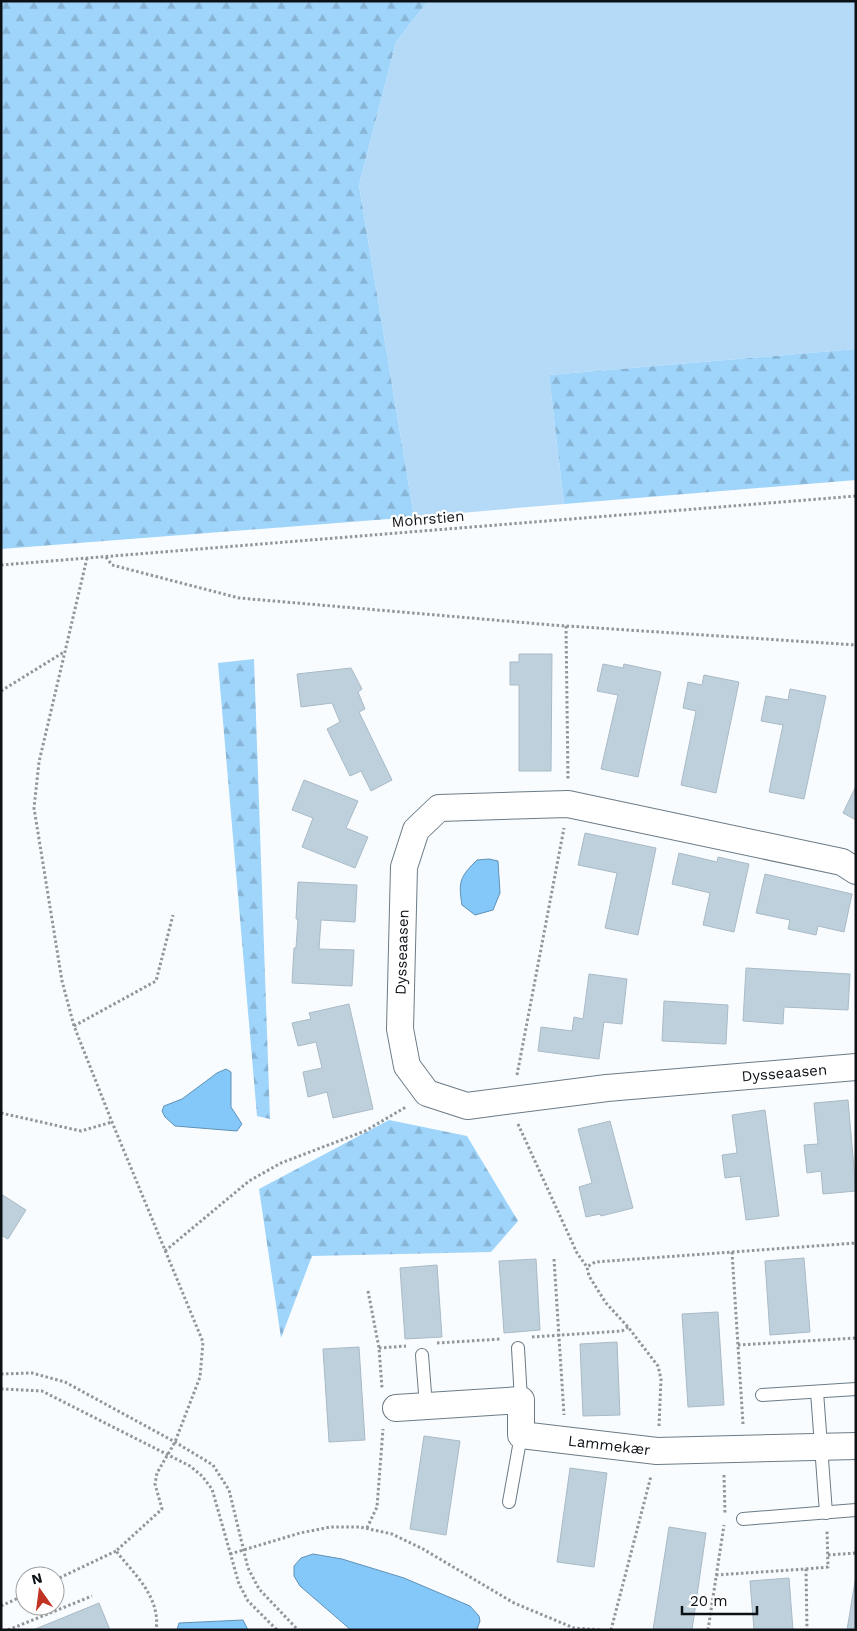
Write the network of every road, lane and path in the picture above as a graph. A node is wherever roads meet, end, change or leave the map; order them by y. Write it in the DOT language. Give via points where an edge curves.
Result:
graph roads {
  1 [pos="856,496"];
  2 [pos="106,557"];
  3 [pos="87,558"];
  4 [pos="1,565"];
  5 [pos="566,626"];
  6 [pos="856,645"];
  7 [pos="64,652"];
  8 [pos="1,691"];
  9 [pos="568,804"];
  10 [pos="856,871"];
  11 [pos="173,915"];
  12 [pos="74,1026"];
  13 [pos="856,1066"];
  14 [pos="428,1093"];
  15 [pos="510,1100"];
  16 [pos="1,1113"];
  17 [pos="112,1122"];
  18 [pos="856,1243"];
  19 [pos="165,1252"];
  20 [pos="732,1252"];
  21 [pos="554,1260"];
  22 [pos="587,1267"];
  23 [pos="856,1338"];
  24 [pos="738,1345"];
  25 [pos="518,1348"];
  26 [pos="422,1355"];
  27 [pos="1,1374"];
  28 [pos="1,1389"];
  29 [pos="856,1389"];
  30 [pos="816,1392"];
  31 [pos="762,1395"];
  32 [pos="521,1400"];
  33 [pos="426,1406"];
  34 [pos="396,1408"];
  35 [pos="521,1435"];
  36 [pos="566,1440"];
  37 [pos="175,1442"];
  38 [pos="856,1446"];
  39 [pos="821,1447"];
  40 [pos="734,1449"];
  41 [pos="657,1451"];
  42 [pos="168,1454"];
  43 [pos="509,1502"];
  44 [pos="856,1510"];
  45 [pos="826,1513"];
  46 [pos="743,1519"];
  47 [pos="244,1549"];
  48 [pos="116,1551"];
  49 [pos="856,1553"];
  50 [pos="230,1554"];
  51 [pos="828,1555"];
  52 [pos="806,1569"];
  53 [pos="65,1575"];
  54 [pos="716,1575"];
  55 [pos="92,1596"];
  56 [pos="15,1599"];
  57 [pos="1,1606"];
  58 [pos="8,1630"];
  59 [pos="156,1630"];
  60 [pos="277,1630"];
  61 [pos="298,1630"];
  62 [pos="602,1630"];
  63 [pos="611,1630"];
  64 [pos="708,1630"];
  65 [pos="807,1630"];
  1 -- 2 [label="path, Mohrstien"];
  2 -- 3 [label="path, Mohrstien"];
  2 -- 5 [label="path" via="112,565 239,598"];
  3 -- 4 [label="path, Mohrstien"];
  3 -- 7 [label="path"];
  5 -- 6 [label="path"];
  5 -- 9 [label="path"];
  7 -- 8 [label="path"];
  7 -- 12 [label="path" via="39,762 34,808 62,981"];
  9 -- 10 [label="street, Dysseaasen" via="842,862"];
  9 -- 14 [label="street, Dysseaasen" via="440,808 416,830 404,867 400,1029 407,1066"];
  9 -- 15 [label="path"];
  11 -- 12 [label="path" via="156,981"];
  12 -- 17 [label="path"];
  13 -- 15 [label="street, Dysseaasen"];
  14 -- 15 [label="street, Dysseaasen" via="467,1106"];
  14 -- 19 [label="path" via="365,1131 281,1162 249,1181"];
  15 -- 22 [label="path" via="576,1253"];
  16 -- 17 [label="path" via="81,1131"];
  17 -- 19 [label="path"];
  18 -- 20 [label="path"];
  19 -- 37 [label="path" via="203,1342 200,1377"];
  20 -- 22 [label="path" via="595,1262"];
  20 -- 24 [label="path"];
  21 -- 36 [label="path"];
  22 -- 41 [label="path" via="606,1303 658,1366 662,1379"];
  23 -- 24 [label="path"];
  24 -- 40 [label="path"];
  25 -- 32 [label="lane"];
  26 -- 33 [label="lane"];
  27 -- 37 [label="path" via="32,1373 65,1382"];
  28 -- 42 [label="path" via="42,1390"];
  29 -- 30 [label="lane"];
  30 -- 31 [label="lane"];
  30 -- 39 [label="lane"];
  32 -- 33 [label="street"];
  32 -- 35 [label="street"];
  33 -- 34 [label="street"];
  35 -- 36 [label="street, Lammekær"];
  35 -- 43 [label="lane"];
  36 -- 41 [label="street, Lammekær"];
  37 -- 42 [label="path"];
  37 -- 47 [label="path" via="213,1465 229,1490"];
  38 -- 39 [label="street, Lammekær"];
  39 -- 40 [label="street, Lammekær"];
  39 -- 45 [label="lane"];
  40 -- 41 [label="street, Lammekær"];
  40 -- 54 [label="path"];
  41 -- 63 [label="path"];
  42 -- 48 [label="path" via="157,1473 155,1484 162,1509"];
  42 -- 50 [label="path" via="190,1466 212,1489"];
  44 -- 45 [label="lane"];
  45 -- 46 [label="lane"];
  45 -- 51 [label="path"];
  47 -- 50 [label="path"];
  47 -- 61 [label="path" via="248,1568 259,1589"];
  47 -- 62 [label="path" via="330,1527 360,1527 384,1532 423,1549 514,1603 574,1628"];
  48 -- 53 [label="path"];
  48 -- 59 [label="path" via="150,1593 155,1608"];
  49 -- 51 [label="path"];
  50 -- 60 [label="path" via="248,1601"];
  51 -- 52 [label="path" via="828,1567"];
  52 -- 54 [label="path"];
  52 -- 65 [label="path"];
  54 -- 64 [label="path"];
  55 -- 58 [label="path"];
  56 -- 57 [label="path"];
}
